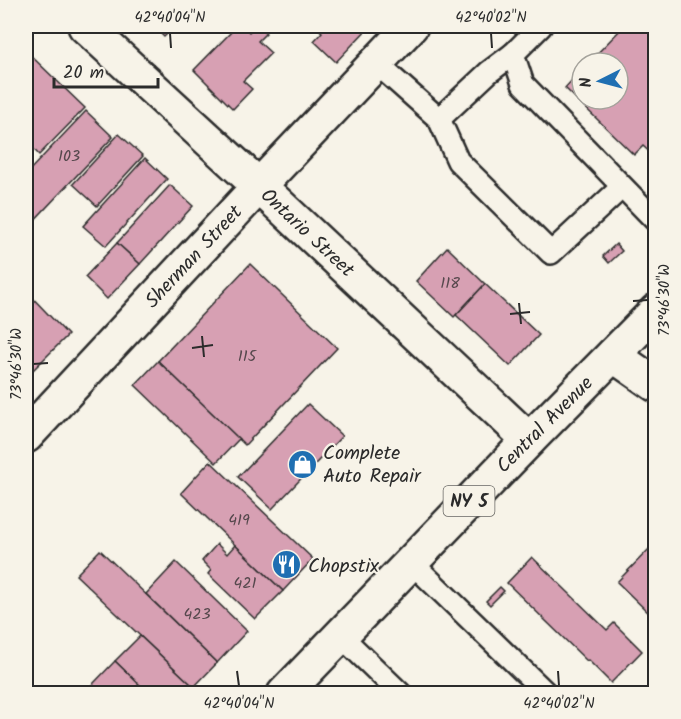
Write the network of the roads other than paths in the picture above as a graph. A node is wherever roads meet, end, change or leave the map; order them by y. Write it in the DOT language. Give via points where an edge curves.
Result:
graph roads {
  1 [pos="85,26"];
  2 [pos="411,26"];
  3 [pos="541,26"];
  4 [pos="513,54"];
  5 [pos="376,63"];
  6 [pos="439,119"];
  7 [pos="259,186"];
  8 [pos="622,187"];
  9 [pos="656,221"];
  10 [pos="656,311"];
  11 [pos="613,355"];
  12 [pos="656,385"];
  13 [pos="26,436"];
  14 [pos="529,440"];
  15 [pos="411,562"];
  16 [pos="340,635"];
  17 [pos="284,693"];
  18 [pos="401,693"];
  19 [pos="547,693"];
  1 -- 7 [label="street, Ontario Street"];
  2 -- 5 [label="street, Sherman Street"];
  3 -- 4 [label="lane"];
  4 -- 6 [label="lane"];
  4 -- 8 [label="lane" via="523,84"];
  5 -- 6 [label="lane"];
  5 -- 7 [label="street, Sherman Street"];
  6 -- 8 [label="lane" via="458,161 551,253"];
  7 -- 13 [label="street, Sherman Street"];
  7 -- 14 [label="street, Ontario Street"];
  8 -- 9 [label="lane"];
  10 -- 11 [label="street, Central Avenue / NY 5"];
  11 -- 12 [label="street"];
  11 -- 14 [label="street, Central Avenue / NY 5"];
  14 -- 15 [label="street, Central Avenue / NY 5"];
  15 -- 16 [label="street, Central Avenue / NY 5"];
  15 -- 19 [label="lane"];
  16 -- 17 [label="street, Central Avenue / NY 5"];
  16 -- 18 [label="lane"];
}
